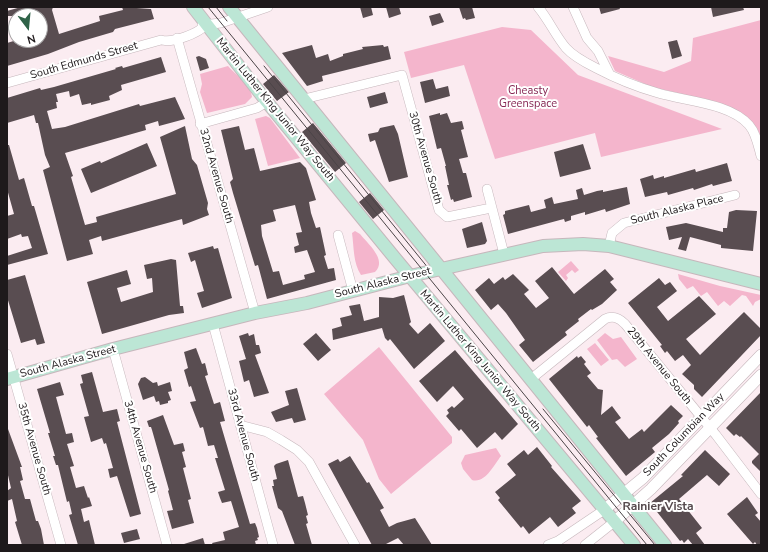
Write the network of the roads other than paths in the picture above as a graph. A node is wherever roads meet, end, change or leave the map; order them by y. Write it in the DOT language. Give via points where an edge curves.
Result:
graph roads {
  1 [pos="193,7"];
  2 [pos="229,7"];
  3 [pos="268,7"];
  4 [pos="538,7"];
  5 [pos="572,7"];
  6 [pos="238,18"];
  7 [pos="206,25"];
  8 [pos="177,38"];
  9 [pos="161,40"];
  10 [pos="609,73"];
  11 [pos="7,83"];
  12 [pos="304,99"];
  13 [pos="267,102"];
  14 [pos="200,124"];
  15 [pos="761,156"];
  16 [pos="487,189"];
  17 [pos="735,195"];
  18 [pos="491,208"];
  19 [pos="338,235"];
  20 [pos="609,246"];
  21 [pos="504,254"];
  22 [pos="442,268"];
  23 [pos="410,276"];
  24 [pos="761,284"];
  25 [pos="353,291"];
  26 [pos="255,314"];
  27 [pos="213,324"];
  28 [pos="113,349"];
  29 [pos="7,354"];
  30 [pos="761,355"];
  31 [pos="761,375"];
  32 [pos="10,378"];
  33 [pos="532,379"];
  34 [pos="701,417"];
  35 [pos="240,425"];
  36 [pos="710,428"];
  37 [pos="624,494"];
  38 [pos="761,494"];
  39 [pos="632,505"];
  40 [pos="604,510"];
  41 [pos="614,522"];
  42 [pos="62,545"];
  43 [pos="167,545"];
  44 [pos="273,545"];
  45 [pos="355,545"];
  46 [pos="548,545"];
  47 [pos="585,545"];
  48 [pos="634,545"];
  49 [pos="665,545"];
  1 -- 7 [label="main road, Martin Luther King Junior Way South"];
  2 -- 6 [label="main road"];
  3 -- 6 [label="street, South Edmunds Street"];
  4 -- 10 [label="street" via="566,48 596,68"];
  5 -- 10 [label="street" via="587,38 598,51"];
  6 -- 7 [label="street, South Edmunds Street"];
  6 -- 12 [label="main road"];
  7 -- 8 [label="street, South Edmunds Street" via="201,30"];
  7 -- 9 [label="street, South Edmunds Street" via="196,25 164,36"];
  7 -- 13 [label="main road, Martin Luther King Junior Way South"];
  8 -- 9 [label="street, South Edmunds Street"];
  8 -- 14 [label="street, 32nd Avenue South"];
  9 -- 11 [label="street, South Edmunds Street"];
  10 -- 15 [label="street" via="658,94 703,103 743,119 755,135"];
  12 -- 18 [label="street, 30th Avenue South" via="402,75 439,210 447,218"];
  12 -- 22 [label="main road"];
  13 -- 14 [label="street" via="257,108"];
  13 -- 23 [label="main road, Martin Luther King Junior Way South"];
  14 -- 26 [label="street, 32nd Avenue South"];
  16 -- 18 [label="street"];
  17 -- 20 [label="street, South Alaska Place" via="624,223 612,233"];
  18 -- 21 [label="street"];
  19 -- 25 [label="street"];
  20 -- 21 [label="main road, South Alaska Street" via="567,244"];
  20 -- 24 [label="main road, South Alaska Street"];
  21 -- 22 [label="main road, South Alaska Street"];
  22 -- 23 [label="main road, South Alaska Street"];
  22 -- 33 [label="main road"];
  23 -- 25 [label="main road, South Alaska Street"];
  23 -- 40 [label="main road, Martin Luther King Junior Way South"];
  25 -- 26 [label="main road, South Alaska Street"];
  26 -- 27 [label="main road, South Alaska Street"];
  27 -- 28 [label="main road, South Alaska Street"];
  27 -- 35 [label="street, 33rd Avenue South"];
  28 -- 32 [label="main road, South Alaska Street"];
  28 -- 43 [label="street, 34th Avenue South"];
  29 -- 32 [label="street, 35th Avenue South"];
  30 -- 34 [label="street, South Columbian Way"];
  31 -- 36 [label="street, South Columbian Way"];
  32 -- 42 [label="street, 35th Avenue South"];
  33 -- 34 [label="street, 29th Avenue South" via="602,321 613,316 625,324"];
  33 -- 37 [label="main road"];
  34 -- 36 [label="street, 29th Avenue South"];
  34 -- 37 [label="street, South Columbian Way" via="643,478"];
  35 -- 44 [label="street, 33rd Avenue South"];
  35 -- 45 [label="street" via="267,432 297,450 309,462"];
  36 -- 38 [label="street, 29th Avenue South"];
  36 -- 39 [label="street, South Columbian Way"];
  37 -- 39 [label="main road"];
  37 -- 40 [label="street, South Columbian Way"];
  39 -- 41 [label="street, South Columbian Way"];
  39 -- 49 [label="main road"];
  40 -- 41 [label="main road, Martin Luther King Junior Way South"];
  40 -- 46 [label="street"];
  41 -- 47 [label="street"];
  41 -- 48 [label="main road, Martin Luther King Junior Way South"];
}
